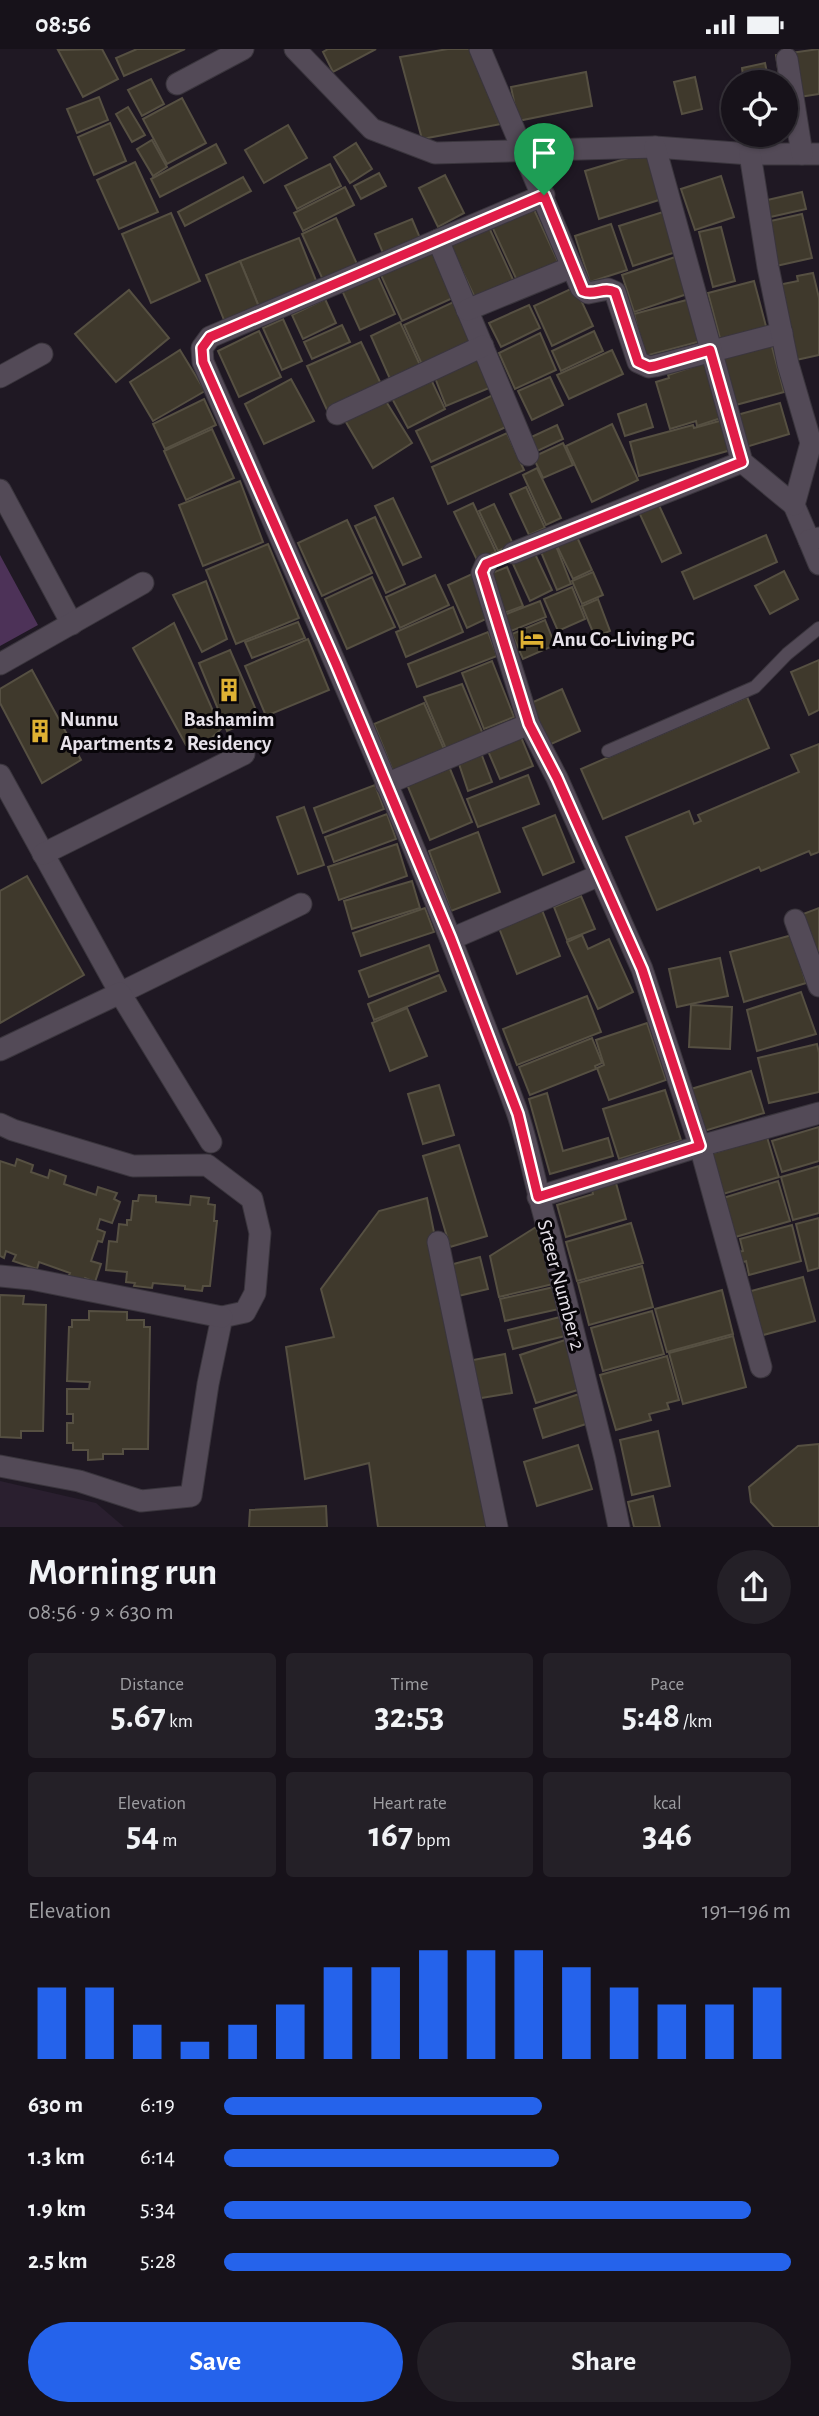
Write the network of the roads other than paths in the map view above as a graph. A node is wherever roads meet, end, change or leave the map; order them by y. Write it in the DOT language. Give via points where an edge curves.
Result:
graph roads {
  1 [pos="243,49"];
  2 [pos="295,49"];
  3 [pos="480,49"];
  4 [pos="787,59"];
  5 [pos="177,84"];
  6 [pos="655,147"];
  7 [pos="524,150"];
  8 [pos="750,154"];
  9 [pos="811,154"];
  10 [pos="544,195"];
  11 [pos="438,240"];
  12 [pos="572,267"];
  13 [pos="467,310"];
  14 [pos="782,333"];
  15 [pos="482,346"];
  16 [pos="710,350"];
  17 [pos="42,353"];
  18 [pos="0,377"];
  19 [pos="337,414"];
  20 [pos="528,455"];
  21 [pos="742,462"];
  22 [pos="0,490"];
  23 [pos="794,505"];
  24 [pos="814,539"];
  25 [pos="513,553"];
  26 [pos="486,564"];
  27 [pos="819,564"];
  28 [pos="143,583"];
  29 [pos="72,624"];
  30 [pos="819,628"];
  31 [pos="0,664"];
  32 [pos="529,724"];
  33 [pos="608,751"];
  34 [pos="244,754"];
  35 [pos="0,775"];
  36 [pos="386,784"];
  37 [pos="43,854"];
  38 [pos="600,875"];
  39 [pos="301,904"];
  40 [pos="795,920"];
  41 [pos="451,939"];
  42 [pos="819,986"];
  43 [pos="120,993"];
  44 [pos="0,1050"];
  45 [pos="819,1113"];
  46 [pos="0,1123"];
  47 [pos="211,1142"];
  48 [pos="700,1146"];
  49 [pos="538,1197"];
  50 [pos="438,1242"];
  51 [pos="0,1276"];
  52 [pos="222,1317"];
  53 [pos="761,1367"];
  54 [pos="0,1466"];
  55 [pos="496,1527"];
  56 [pos="619,1527"];
  1 -- 5 [label="street"];
  2 -- 7 [label="street" via="372,129 435,153"];
  3 -- 7 [label="street"];
  4 -- 9 [label="street"];
  6 -- 7 [label="street"];
  6 -- 8 [label="street"];
  6 -- 16 [label="street"];
  7 -- 10 [label="street"];
  8 -- 9 [label="street"];
  8 -- 14 [label="street"];
  10 -- 11 [label="street, Srteer Number 2"];
  10 -- 12 [label="street"];
  11 -- 13 [label="street"];
  11 -- 36 [label="street, Srteer Number 2" via="210,337 202,348 203,362"];
  12 -- 13 [label="street"];
  12 -- 16 [label="street" via="585,293 615,292 636,358 643,365 655,366"];
  13 -- 15 [label="street"];
  14 -- 16 [label="street"];
  14 -- 23 [label="street" via="811,443"];
  15 -- 19 [label="street"];
  15 -- 20 [label="street"];
  16 -- 21 [label="street"];
  17 -- 18 [label="street"];
  21 -- 23 [label="street"];
  21 -- 25 [label="street"];
  22 -- 29 [label="street"];
  23 -- 24 [label="street"];
  24 -- 27 [label="street"];
  25 -- 26 [label="lane"];
  26 -- 32 [label="street" via="482,572"];
  28 -- 29 [label="street"];
  29 -- 31 [label="street"];
  30 -- 33 [label="lane" via="755,687"];
  32 -- 36 [label="street"];
  32 -- 38 [label="street"];
  34 -- 37 [label="street"];
  35 -- 37 [label="street"];
  36 -- 41 [label="street, Srteer Number 2"];
  37 -- 43 [label="street"];
  38 -- 41 [label="street"];
  38 -- 48 [label="street" via="642,969"];
  39 -- 43 [label="street"];
  40 -- 42 [label="street"];
  41 -- 49 [label="street, Srteer Number 2" via="518,1114"];
  43 -- 44 [label="street"];
  43 -- 47 [label="street"];
  45 -- 48 [label="street"];
  46 -- 52 [label="street" via="133,1166 207,1165 252,1199 260,1233 255,1293 245,1312"];
  48 -- 49 [label="street"];
  48 -- 53 [label="street"];
  49 -- 56 [label="street, Srteer Number 2"];
  50 -- 55 [label="street"];
  51 -- 52 [label="street"];
  52 -- 54 [label="street" via="191,1496 141,1501 79,1481"];
}
